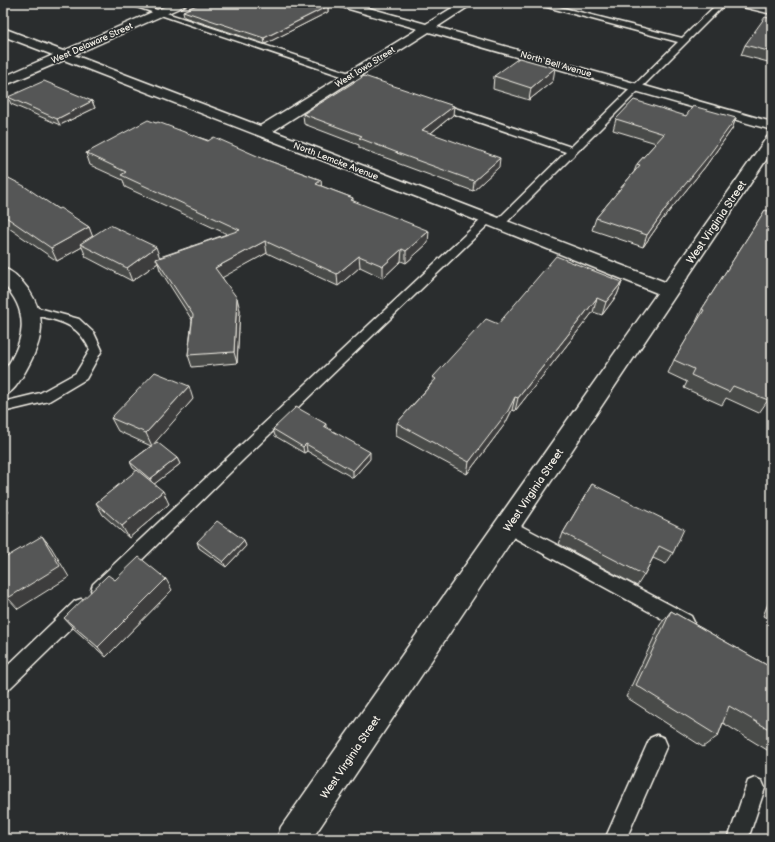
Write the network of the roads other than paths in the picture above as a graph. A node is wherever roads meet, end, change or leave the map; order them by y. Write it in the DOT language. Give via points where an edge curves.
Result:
graph roads {
  1 [pos="129,3"];
  2 [pos="182,3"];
  3 [pos="339,3"];
  4 [pos="468,3"];
  5 [pos="536,3"];
  6 [pos="722,3"];
  7 [pos="738,3"];
  8 [pos="772,11"];
  9 [pos="159,13"];
  10 [pos="427,28"];
  11 [pos="3,32"];
  12 [pos="683,41"];
  13 [pos="64,55"];
  14 [pos="350,76"];
  15 [pos="3,82"];
  16 [pos="637,87"];
  17 [pos="388,88"];
  18 [pos="425,101"];
  19 [pos="772,126"];
  20 [pos="261,132"];
  21 [pos="769,149"];
  22 [pos="573,151"];
  23 [pos="494,222"];
  24 [pos="3,274"];
  25 [pos="669,291"];
  26 [pos="31,310"];
  27 [pos="3,388"];
  28 [pos="3,407"];
  29 [pos="508,526"];
  30 [pos="696,627"];
  31 [pos="3,683"];
  32 [pos="657,745"];
  33 [pos="755,788"];
  34 [pos="293,839"];
  35 [pos="615,839"];
  36 [pos="738,839"];
  1 -- 9 [label="lane"];
  2 -- 9 [label="street, West Delaware Street"];
  3 -- 10 [label="street, North Bell Avenue"];
  4 -- 10 [label="street, West Iowa Street"];
  5 -- 12 [label="lane"];
  6 -- 12 [label="lane"];
  7 -- 8 [label="street"];
  9 -- 13 [label="street, West Delaware Street"];
  9 -- 14 [label="lane"];
  10 -- 14 [label="street, West Iowa Street"];
  10 -- 16 [label="street, North Bell Avenue"];
  11 -- 13 [label="street, North Lemcke Avenue"];
  12 -- 16 [label="lane"];
  13 -- 15 [label="street, West Delaware Street"];
  13 -- 20 [label="street, North Lemcke Avenue"];
  14 -- 17 [label="lane"];
  14 -- 20 [label="street, West Iowa Street"];
  16 -- 19 [label="street, North Bell Avenue"];
  16 -- 22 [label="lane"];
  18 -- 22 [label="lane"];
  20 -- 23 [label="street, North Lemcke Avenue"];
  21 -- 25 [label="street, West Virginia Street"];
  22 -- 23 [label="lane"];
  23 -- 25 [label="street, North Lemcke Avenue"];
  23 -- 31 [label="lane" via="240,454"];
  24 -- 26 [label="street" via="26,298"];
  25 -- 29 [label="street, West Virginia Street"];
  26 -- 27 [label="street" via="31,338 25,353"];
  26 -- 28 [label="lane" via="75,322 90,336 96,350 81,376 44,397"];
  29 -- 30 [label="lane"];
  29 -- 34 [label="street, West Virginia Street"];
  32 -- 35 [label="lane"];
  33 -- 36 [label="lane"];
}
